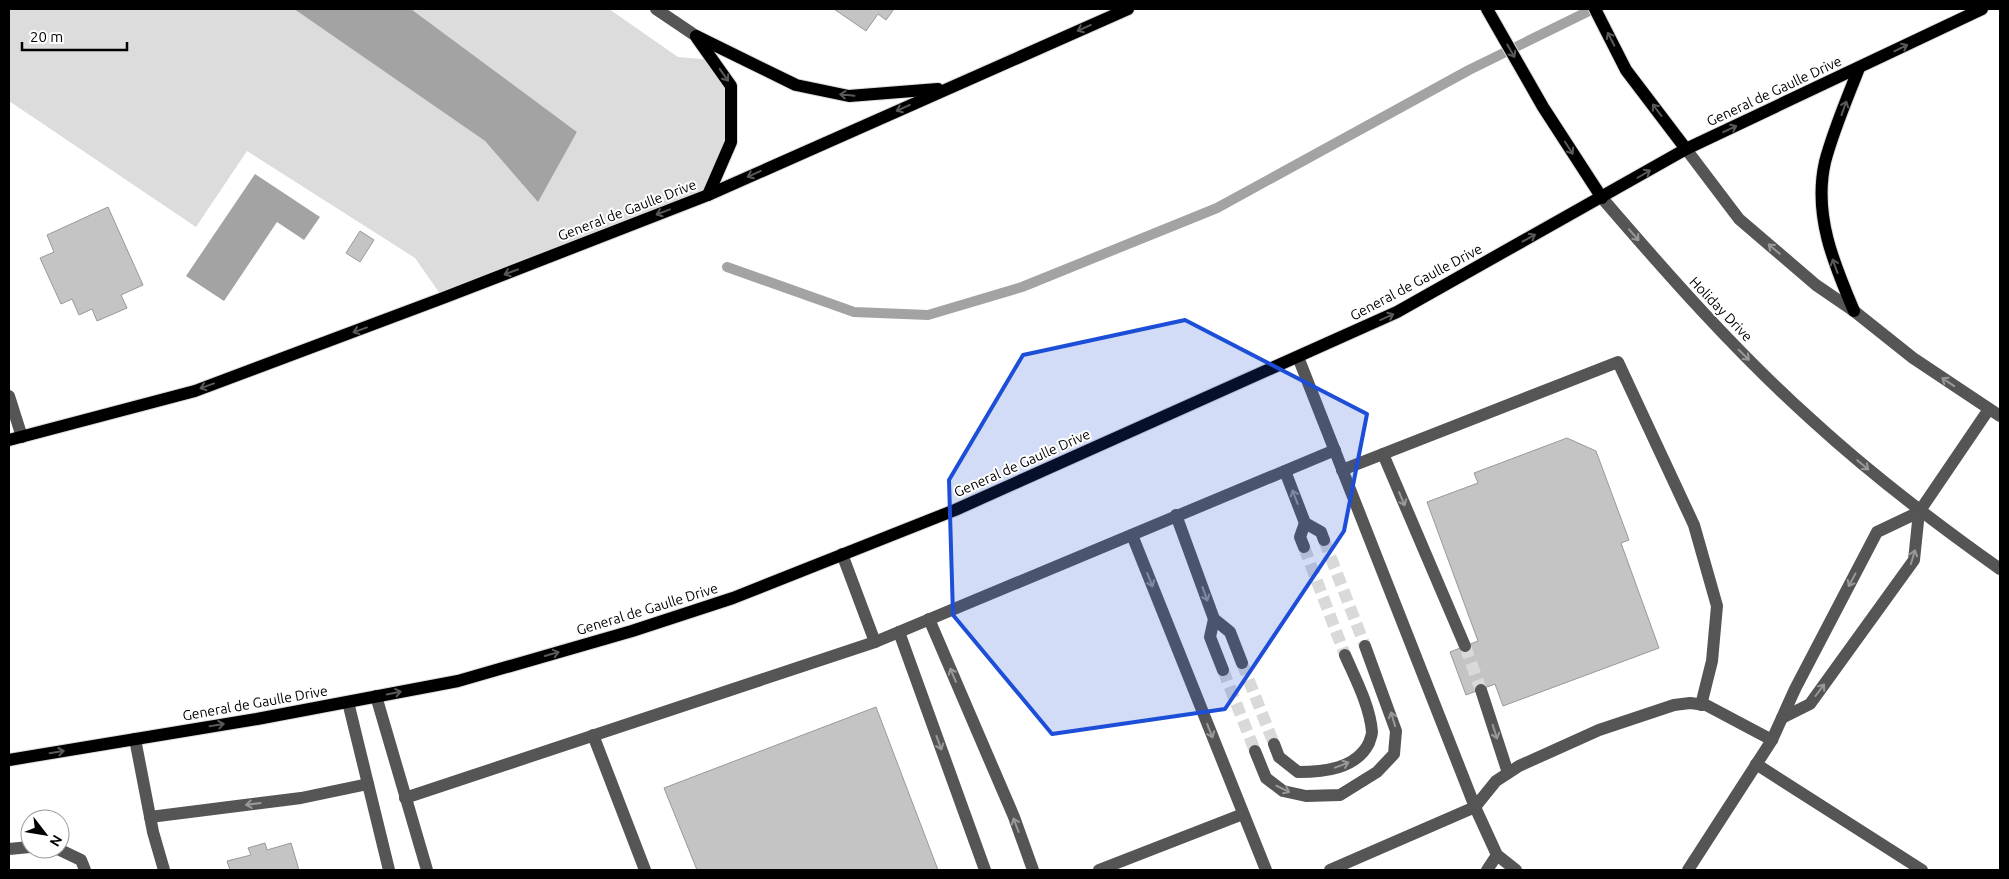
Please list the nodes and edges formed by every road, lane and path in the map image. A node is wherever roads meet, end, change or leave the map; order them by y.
1 (656, 9) edge
2 (1128, 9) edge
3 (1487, 9) edge
4 (1595, 9) edge
5 (1982, 9) edge
6 (696, 36) junction
7 (1859, 68) junction
8 (948, 89) junction
9 (1686, 150) junction
10 (708, 194) junction
11 (1602, 198) junction
12 (1854, 311) junction
13 (1298, 357) junction
14 (9, 396) edge
15 (1989, 408) junction
16 (2000, 416) edge
17 (22, 437) junction
18 (9, 440) edge
19 (1335, 450) junction
20 (1383, 454) junction
21 (1342, 470) junction
22 (1285, 471) junction
23 (1919, 512) junction
24 (1176, 515) junction
25 (1305, 522) junction
26 (1132, 535) junction
27 (1324, 540) tunnel mouth
28 (1304, 547) tunnel mouth
29 (842, 554) junction
30 (2000, 569) edge
31 (929, 619) junction
32 (1214, 619) junction
33 (899, 632) junction
34 (875, 642) junction
35 (1365, 646) tunnel mouth
36 (1465, 646) tunnel mouth
37 (1345, 654) tunnel mouth
38 (1242, 663) tunnel mouth
39 (1223, 670) tunnel mouth
40 (1481, 690) tunnel mouth
41 (376, 696) junction
42 (348, 702) junction
43 (1701, 705) junction
44 (1782, 718) junction
45 (593, 736) junction
46 (135, 739) junction
47 (1772, 740) junction
48 (1274, 744) tunnel mouth
49 (1255, 751) tunnel mouth
50 (9, 760) edge
51 (1756, 764) junction
52 (1508, 773) junction
53 (368, 784) junction
54 (405, 798) junction
55 (1475, 807) junction
56 (1243, 814) junction
57 (150, 817) junction
58 (70, 855) edge
59 (1498, 855) junction
60 (1350, 866) edge
61 (85, 870) edge
62 (164, 870) edge
63 (389, 870) edge
64 (427, 870) edge
65 (645, 870) edge
66 (985, 870) edge
67 (1033, 870) edge
68 (1099, 870) edge
69 (1266, 870) edge
70 (1330, 870) edge
71 (1487, 870) edge
72 (1516, 870) edge
73 (1688, 870) edge
74 (1922, 870) edge

1 - 6 street
2 -> 8 main road, General de Gaulle Drive
3 -> 11 main road, Holiday Drive
9 -> 4 main road
7 -> 5 main road, General de Gaulle Drive
8 -> 6 main road
6 -> 10 main road
9 -> 7 main road, General de Gaulle Drive
12 -> 7 main road
8 -> 10 main road, General de Gaulle Drive
11 -> 9 main road, General de Gaulle Drive
12 -> 9 street
10 -> 17 main road, General de Gaulle Drive
13 -> 11 main road, General de Gaulle Drive
11 -> 23 street, Holiday Drive
15 -> 12 street
13 - 19 street
13 - 29 main road, General de Gaulle Drive
14 - 17 street
15 - 16 street
15 - 23 street
17 - 18 main road, General de Gaulle Drive
19 - 21 street
19 - 22 street
20 - 21 street
20 -> 36 street
20 - 43 street
21 - 55 street
22 - 24 street
25 -> 22 street
23 - 30 street, Holiday Drive
23 -> 44 street
44 -> 23 street
24 - 26 street
24 -> 32 street
25 - 27 street
25 - 28 street
26 - 31 street
26 -> 56 street
29 - 34 street
41 -> 29 main road, General de Gaulle Drive
31 - 33 street
67 -> 31 street
32 - 38 street
32 - 39 street
33 - 34 street
33 -> 66 street
34 - 45 street
49 -> 35 street
48 -> 37 street
40 -> 52 street
41 - 42 main road, General de Gaulle Drive
41 - 54 street
46 -> 42 main road, General de Gaulle Drive
42 - 53 street
43 - 47 street
43 - 52 street
44 - 47 street
45 - 54 street
45 - 65 street
50 -> 46 main road, General de Gaulle Drive
46 - 57 street
47 - 51 street
51 - 73 street
51 - 74 street
52 - 55 street
53 -> 57 street
53 - 63 street
54 - 64 street
55 - 59 street
55 - 60 street
56 - 68 street
56 - 69 street
57 - 62 street
58 - 61 street
59 - 71 street
59 - 72 street
60 - 70 street

